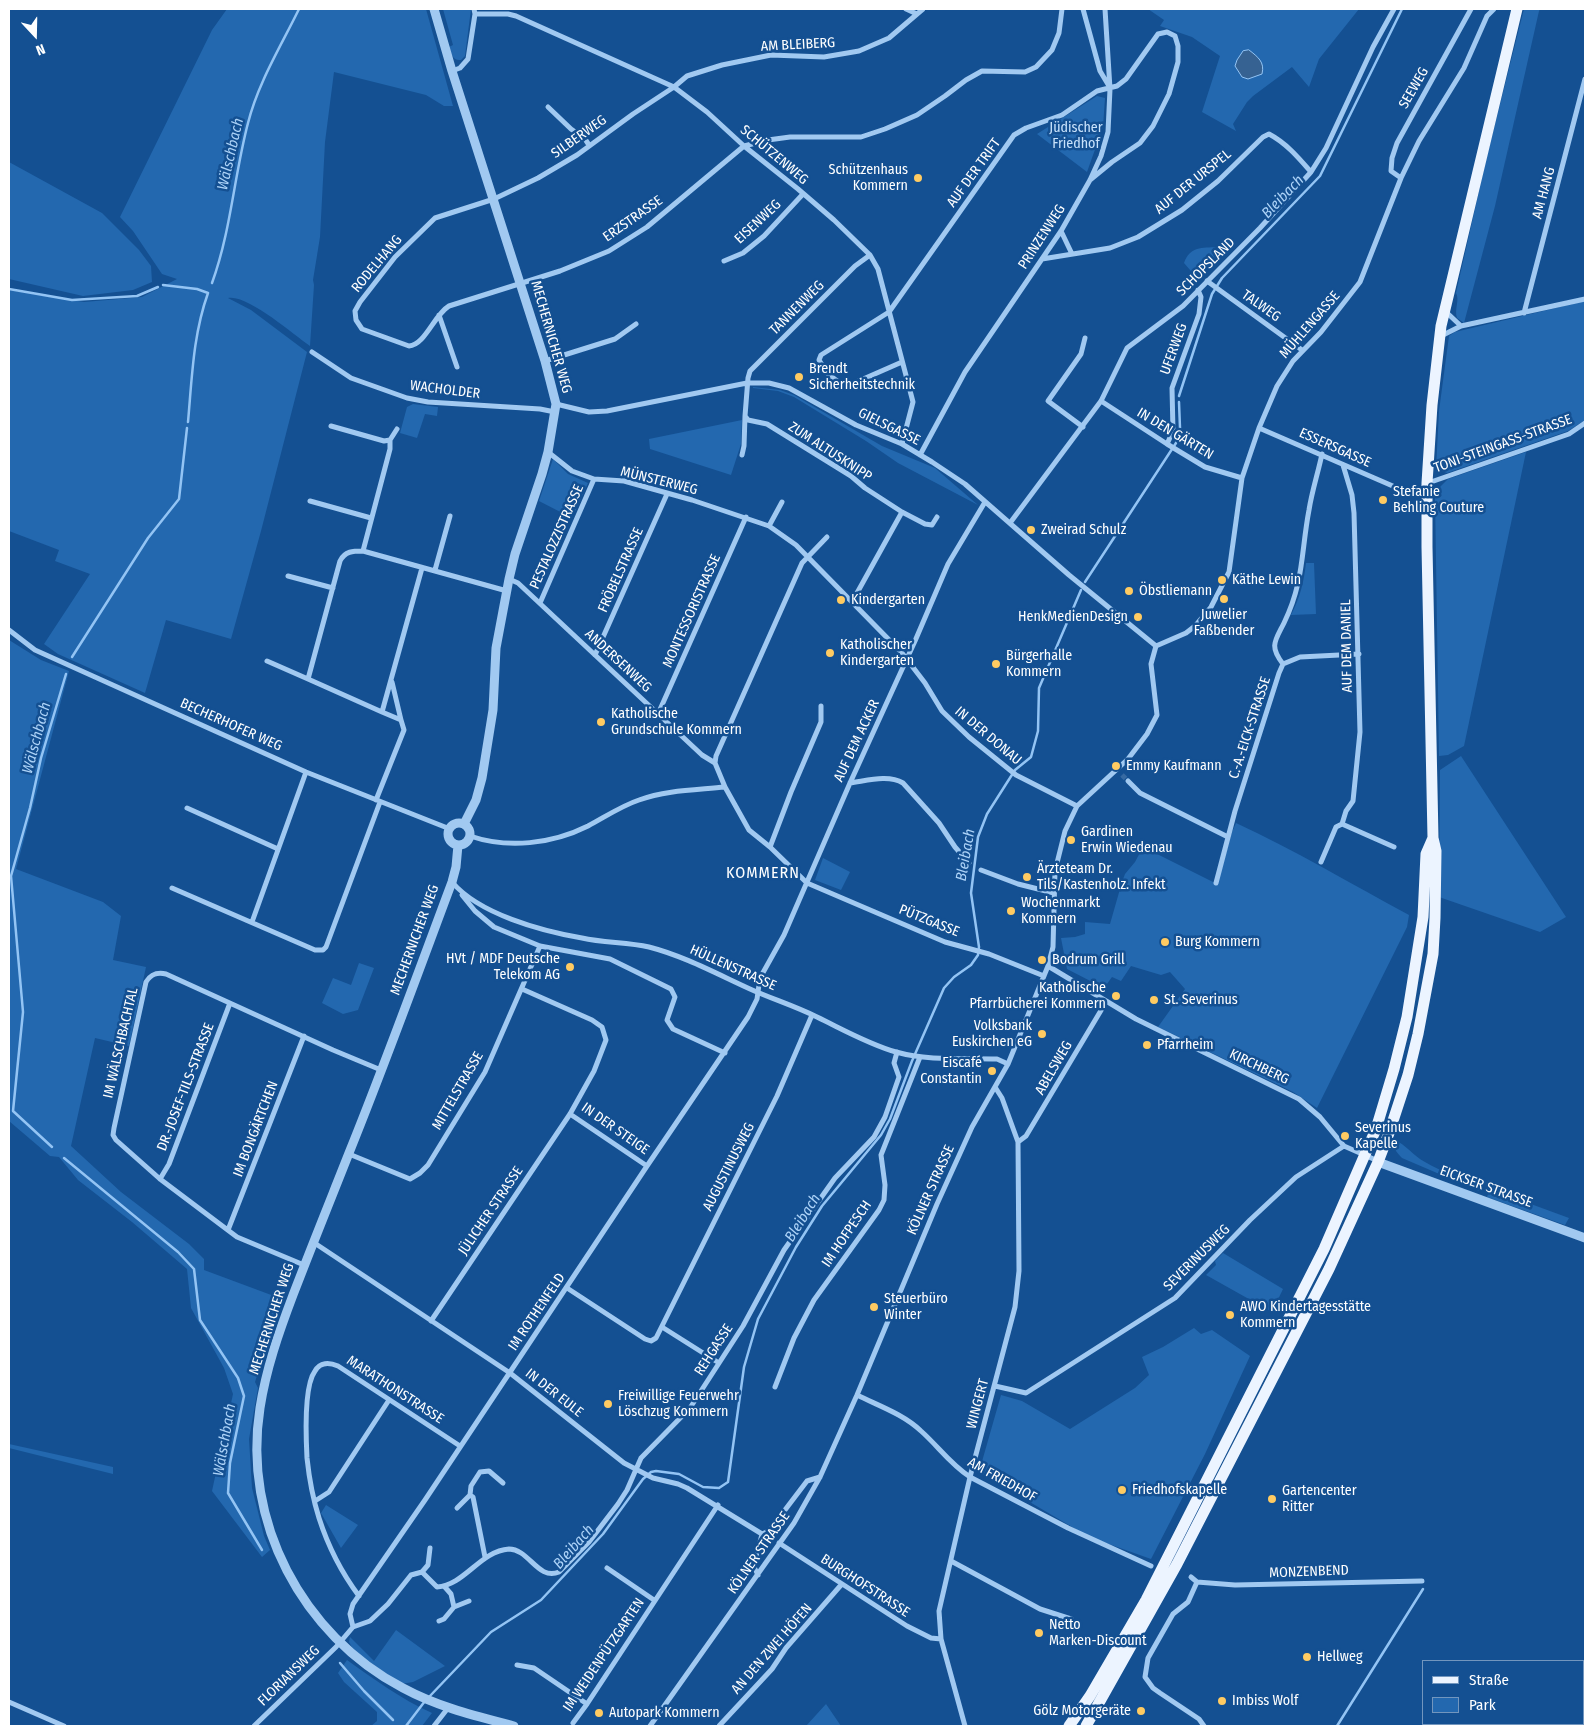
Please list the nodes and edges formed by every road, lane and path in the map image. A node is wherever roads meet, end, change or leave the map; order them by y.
1 (434, 9) edge
2 (906, 9) edge
3 (923, 9) edge
4 (1062, 9) edge
5 (1083, 9) edge
6 (1105, 9) edge
7 (1394, 9) edge
8 (1471, 9) edge
9 (1494, 9) edge
10 (1515, 9) edge
11 (475, 11) edge
12 (917, 14) junction
13 (452, 71) junction
14 (1585, 80) edge
15 (674, 87) junction
16 (1110, 89) junction
17 (548, 107) dead end
18 (589, 145) junction
19 (744, 146) junction
20 (1311, 172) junction
21 (1401, 178) junction
22 (1090, 180) junction
23 (803, 194) junction
24 (494, 199) junction
25 (1061, 231) junction
26 (1072, 254) junction
27 (870, 255) junction
28 (1042, 260) junction
29 (724, 262) dead end
30 (1207, 281) junction
31 (520, 283) junction
32 (1198, 290) junction
33 (1585, 299) edge
34 (1444, 310) junction
35 (889, 312) junction
36 (1524, 313) junction
37 (439, 315) junction
38 (636, 324) dead end
39 (1461, 326) junction
40 (1440, 336) junction
41 (1085, 338) dead end
42 (1302, 350) junction
43 (312, 352) dead end
44 (545, 362) junction
45 (902, 362) junction
46 (457, 367) dead end
47 (747, 383) junction
48 (1101, 401) junction
49 (556, 408) junction
50 (745, 416) junction
51 (1585, 423) edge
52 (331, 426) dead end
53 (1083, 427) junction
54 (1259, 428) junction
55 (397, 430) dead end
56 (390, 440) junction
57 (902, 444) junction
58 (1169, 445) junction
59 (548, 452) junction
60 (1322, 454) junction
61 (742, 455) dead end
62 (920, 455) junction
63 (1343, 465) junction
64 (1242, 478) junction
65 (594, 479) junction
66 (1427, 483) junction
67 (1402, 490) dead end
68 (667, 494) junction
69 (310, 501) dead end
70 (782, 502) dead end
71 (985, 502) junction
72 (902, 512) junction
73 (450, 516) dead end
74 (746, 517) junction
75 (937, 517) dead end
76 (371, 518) junction
77 (1010, 523) junction
78 (769, 526) junction
79 (827, 537) dead end
80 (363, 551) junction
81 (808, 557) junction
82 (422, 568) junction
83 (435, 570) junction
84 (288, 576) dead end
85 (509, 579) junction
86 (333, 588) junction
87 (507, 592) junction
88 (852, 602) junction
89 (540, 603) junction
90 (9, 630) edge
91 (1156, 646) junction
92 (1359, 654) junction
93 (595, 655) junction
94 (907, 658) junction
95 (267, 661) dead end
96 (1284, 664) junction
97 (308, 679) junction
98 (391, 679) junction
99 (821, 706) dead end
100 (382, 712) junction
101 (658, 714) junction
102 (401, 720) junction
103 (715, 763) junction
104 (306, 772) junction
105 (1128, 781) tunnel mouth
106 (850, 783) junction
107 (725, 787) junction
108 (378, 801) junction
109 (1077, 806) junction
110 (187, 808) dead end
111 (464, 824) junction
112 (1342, 824) junction
113 (450, 828) junction
114 (470, 836) junction
115 (1228, 838) junction
116 (1433, 838) junction
117 (458, 844) junction
118 (1394, 847) dead end
119 (770, 848) junction
120 (278, 849) junction
121 (969, 862) dead end
122 (1321, 862) dead end
123 (981, 870) dead end
124 (452, 882) junction
125 (807, 883) junction
126 (1216, 883) dead end
127 (172, 888) dead end
128 (460, 892) junction
129 (1054, 894) junction
130 (252, 922) junction
131 (540, 946) junction
132 (1048, 966) junction
133 (1044, 976) junction
134 (522, 989) junction
135 (758, 993) junction
136 (1106, 1002) junction
137 (230, 1003) junction
138 (812, 1015) junction
139 (304, 1036) junction
140 (896, 1052) junction
141 (725, 1053) junction
142 (919, 1057) junction
143 (1008, 1064) junction
144 (381, 1070) junction
145 (995, 1087) junction
146 (570, 1114) junction
147 (1018, 1142) junction
148 (1344, 1146) junction
149 (349, 1154) junction
150 (1365, 1157) junction
151 (1378, 1162) junction
152 (647, 1166) junction
153 (160, 1179) junction
154 (228, 1230) junction
155 (1585, 1238) edge
156 (312, 1241) junction
157 (304, 1265) junction
158 (567, 1288) junction
159 (430, 1321) junction
160 (662, 1328) junction
161 (719, 1363) junction
162 (510, 1373) junction
163 (995, 1386) junction
164 (775, 1387) dead end
165 (857, 1395) junction
166 (389, 1400) junction
167 (460, 1446) junction
168 (636, 1469) junction
169 (820, 1477) junction
170 (970, 1477) junction
171 (503, 1483) dead end
172 (470, 1495) junction
173 (315, 1501) junction
174 (718, 1505) junction
175 (456, 1508) dead end
176 (762, 1534) junction
177 (779, 1543) junction
178 (430, 1548) dead end
179 (485, 1557) junction
180 (951, 1562) junction
181 (1151, 1566) dead end
182 (608, 1568) dead end
183 (422, 1572) junction
184 (758, 1575) junction
185 (1191, 1577) dead end
186 (1422, 1581) dead end
187 (1197, 1582) junction
188 (841, 1585) junction
189 (444, 1586) junction
190 (359, 1596) junction
191 (654, 1600) junction
192 (468, 1601) dead end
193 (454, 1607) junction
194 (1071, 1619) dead end
195 (440, 1621) dead end
196 (353, 1627) junction
197 (941, 1639) junction
198 (340, 1642) junction
199 (517, 1666) dead end
200 (9, 1702) edge
201 (587, 1704) junction
202 (448, 1708) junction
203 (573, 1723) dead end
204 (64, 1726) edge
205 (254, 1726) edge
206 (434, 1726) edge
207 (514, 1726) edge
208 (650, 1726) edge
209 (719, 1726) edge
210 (964, 1726) edge
211 (1069, 1726) edge
212 (1086, 1726) edge
213 (1204, 1726) edge

1 - 13 street, MECHERNICHER WEG
2 - 12 street
3 - 12 street, AM BLEIBERG
4 - 19 street
5 - 16 street
6 - 16 street, PRINZENWEG
7 - 20 street, SCHOPSLAND
8 - 21 street, SEEWEG
9 - 21 street, MÜHLENGASSE
10 - 34 main road
11 - 13 street
11 - 15 street, SCHÜTZENWEG
12 - 15 street, AM BLEIBERG
13 - 24 street, MECHERNICHER WEG
14 - 36 street, AM HANG
15 - 18 street, SILBERWEG
15 - 19 street, SCHÜTZENWEG
16 - 22 street, PRINZENWEG
16 - 22 street, AUF DER TRIFT
16 - 35 street, AUF DER TRIFT
17 - 18 street
18 - 24 street, SILBERWEG
19 - 23 street, SCHÜTZENWEG
19 - 31 street, ERZSTRASSE
20 - 26 street, AUF DER URSPEL
20 - 30 street, SCHOPSLAND
21 - 42 street, MÜHLENGASSE
22 - 25 street, PRINZENWEG
23 - 27 street, SCHÜTZENWEG
23 - 29 street, EISENWEG
24 - 31 street, MECHERNICHER WEG
24 - 37 street, RODELHANG
25 - 26 street
25 - 28 street, PRINZENWEG
26 - 28 street, AUF DER URSPEL
27 - 35 street, SCHÜTZENWEG
27 - 47 street, TANNENWEG
28 - 62 street, PRINZENWEG
30 - 32 street, SCHOPSLAND
30 - 42 street, TALWEG
31 - 37 street, RODELHANG
31 - 44 street, MECHERNICHER WEG
32 - 48 street, SCHOPSLAND
32 - 58 street, UFERWEG
33 - 36 street
34 - 39 street
34 - 40 main road
35 - 45 street, SCHÜTZENWEG
35 - 45 street
36 - 39 street
37 - 46 street
38 - 44 street
39 - 40 street
40 - 66 main road
41 - 53 street
42 - 54 street, MÜHLENGASSE
43 - 49 street, WACHOLDER
44 - 49 street, MECHERNICHER WEG
45 - 57 street, SCHÜTZENWEG
47 - 49 street, GIELSGASSE
47 - 50 street
47 - 57 street, GIELSGASSE
48 - 53 street, SCHOPSLAND
48 - 58 street, IN DEN GÄRTEN
49 - 59 street, MECHERNICHER WEG
50 - 61 street
50 - 72 street, ZUM ALTUSKNIPP
51 - 66 street, TONI-STEINGASS-STRASSE
52 - 56 street
53 - 77 street, SCHOPSLAND
54 - 60 street, ESSERSGASSE
54 - 64 street, MÜHLENGASSE
55 - 56 street
56 - 76 street
57 - 62 street, GIELSGASSE
58 - 64 street, IN DEN GÄRTEN
59 - 65 street, MÜNSTERWEG
59 - 85 street, MECHERNICHER WEG
60 - 63 street, ESSERSGASSE
60 - 96 street, C.-A.-EICK-STRASSE
62 - 71 street, GIELSGASSE
63 - 67 street, ESSERSGASSE
63 - 92 street, AUF DEM DANIEL
64 - 91 street, MÜHLENGASSE
65 - 68 street, MÜNSTERWEG
65 - 89 street, PESTALOZZISTRASSE
66 - 116 main road
68 - 74 street, MÜNSTERWEG
68 - 93 street, FRÖBELSTRASSE
69 - 76 street
70 - 78 street
71 - 77 street, GIELSGASSE
71 - 94 street, AUF DEM ACKER
72 - 75 street, ZUM ALTUSKNIPP
72 - 88 street
73 - 83 street
74 - 78 street, MÜNSTERWEG
74 - 101 street, MONTESSORISTRASSE
76 - 80 street
77 - 91 street, GIELSGASSE
78 - 81 street, MÜNSTERWEG
79 - 81 street
80 - 82 street
80 - 86 street
81 - 88 street, MÜNSTERWEG
81 - 103 street
82 - 83 street
82 - 98 street
83 - 87 street
84 - 86 street
85 - 87 street, MECHERNICHER WEG
85 - 89 street, ANDERSENWEG
86 - 97 street
87 - 111 street, MECHERNICHER WEG
88 - 94 street, MÜNSTERWEG
89 - 93 street, ANDERSENWEG
90 - 104 street, BECHERHOFER WEG
91 - 109 street, KÖLNER STRASSE
92 - 96 street
92 - 112 street, AUF DEM DANIEL
93 - 101 street, ANDERSENWEG
94 - 106 street, AUF DEM ACKER
94 - 109 street, IN DER DONAU
95 - 97 street
96 - 115 street, C.-A.-EICK-STRASSE
97 - 100 street
98 - 100 street
98 - 102 street
99 - 119 street
100 - 102 street
101 - 103 street, ANDERSENWEG
102 - 108 street
103 - 107 street
104 - 108 street, BECHERHOFER WEG
104 - 120 street
105 - 115 street
106 - 121 street
106 - 125 street, AUF DEM ACKER
107 - 114 street
107 - 119 street
108 - 113 street, BECHERHOFER WEG
108 - 130 street
109 - 129 street, KÖLNER STRASSE
110 - 120 street
111 - 113 street
111 - 114 street
112 - 118 street
112 - 122 street, AUF DEM DANIEL
113 - 117 street
114 - 117 street
115 - 126 street, C.-A.-EICK-STRASSE
116 - 150 main road
116 - 151 main road
117 - 124 street, MECHERNICHER WEG
119 - 125 street
120 - 130 street
123 - 129 street
124 - 128 street, HÜLLENSTRASSE
124 - 144 street, MECHERNICHER WEG
125 - 133 street, PÜTZGASSE
125 - 135 street, AUF DEM ACKER
127 - 130 street
128 - 131 street
128 - 135 street, HÜLLENSTRASSE
129 - 132 street, KÖLNER STRASSE
131 - 134 street, MITTELSTRASSE
131 - 141 street
132 - 133 street, KÖLNER STRASSE
132 - 136 street, KIRCHBERG
133 - 143 street, KÖLNER STRASSE
134 - 146 street, IN DER STEIGE
134 - 149 street, MITTELSTRASSE
135 - 138 street, HÜLLENSTRASSE
135 - 141 street, IM ROTHENFELD
136 - 147 street, ABELSWEG
136 - 148 street, KIRCHBERG
137 - 139 street, IM WÄLSCHBACHTAL
137 - 153 street, DR.-JOSEF-TILS-STRASSE
137 - 153 street, IM WÄLSCHBACHTAL
138 - 140 street, HÜLLENSTRASSE
138 - 160 street, AUGUSTINUSWEG
139 - 144 street, IM WÄLSCHBACHTAL
139 - 154 street, IM BONGÄRTCHEN
140 - 142 street, HÜLLENSTRASSE
140 - 161 street, REHGASSE
141 - 152 street, IM ROTHENFELD
142 - 143 street, HÜLLENSTRASSE
142 - 164 street, IM HOFPESCH
143 - 145 street, KÖLNER STRASSE
144 - 149 street, MECHERNICHER WEG
145 - 147 street, WINGERT
145 - 165 street, KÖLNER STRASSE
146 - 152 street, IN DER STEIGE
146 - 159 street, JÜLICHER STRASSE
147 - 163 street, WINGERT
148 - 150 street
148 - 163 street, SEVERINUSWEG
149 - 156 street, MECHERNICHER WEG
150 - 151 street
150 - 211 main road
151 - 155 street, EICKSER STRASSE
151 - 212 main road
152 - 158 street, IM ROTHENFELD
153 - 154 street, IM WÄLSCHBACHTAL
154 - 157 street, IM WÄLSCHBACHTAL
156 - 157 street, MECHERNICHER WEG
156 - 159 street, IN DER EULE
157 - 198 street, MECHERNICHER WEG
158 - 160 street
158 - 162 street, IM ROTHENFELD
159 - 162 street, IN DER EULE
160 - 161 street
161 - 168 street, REHGASSE
162 - 167 street, IM ROTHENFELD
162 - 168 street, IN DER EULE
163 - 170 street, WINGERT
165 - 169 street, KÖLNER STRASSE
165 - 170 street, AM FRIEDHOF
166 - 167 street, MARATHONSTRASSE
166 - 173 street
166 - 173 street, MARATHONSTRASSE
167 - 190 street, IM ROTHENFELD
168 - 174 street, IN DER EULE
168 - 179 street, REHGASSE
169 - 176 street
169 - 177 street, KÖLNER STRASSE
170 - 180 street, WINGERT
170 - 181 street, AM FRIEDHOF
171 - 172 street
172 - 175 street
172 - 179 street
173 - 190 street, MARATHONSTRASSE
174 - 176 street, IN DER EULE
174 - 191 street, IM WEIDENPÜTZGARTEN
176 - 184 street
177 - 184 street, KÖLNER STRASSE
177 - 188 street, BURGHOFSTRASSE
178 - 183 street
179 - 189 street, REHGASSE
180 - 194 street
180 - 197 street, WINGERT
182 - 191 street, IM WEIDENPÜTZGARTEN
183 - 189 street
183 - 196 street
184 - 208 street, KÖLNER STRASSE
185 - 187 street
186 - 187 street, MONZENBEND
187 - 213 street
188 - 197 street, BURGHOFSTRASSE
188 - 209 street, AN DEN ZWEI HÖFEN
189 - 193 street
190 - 196 street, IM ROTHENFELD
191 - 201 street, IM WEIDENPÜTZGARTEN
192 - 193 street
193 - 195 street
196 - 198 street
197 - 210 street, WINGERT
198 - 202 street, MECHERNICHER WEG
198 - 205 street, FLORIANSWEG
199 - 201 street
200 - 204 street
201 - 203 street, IM WEIDENPÜTZGARTEN
202 - 206 street
202 - 207 street, MECHERNICHER WEG

